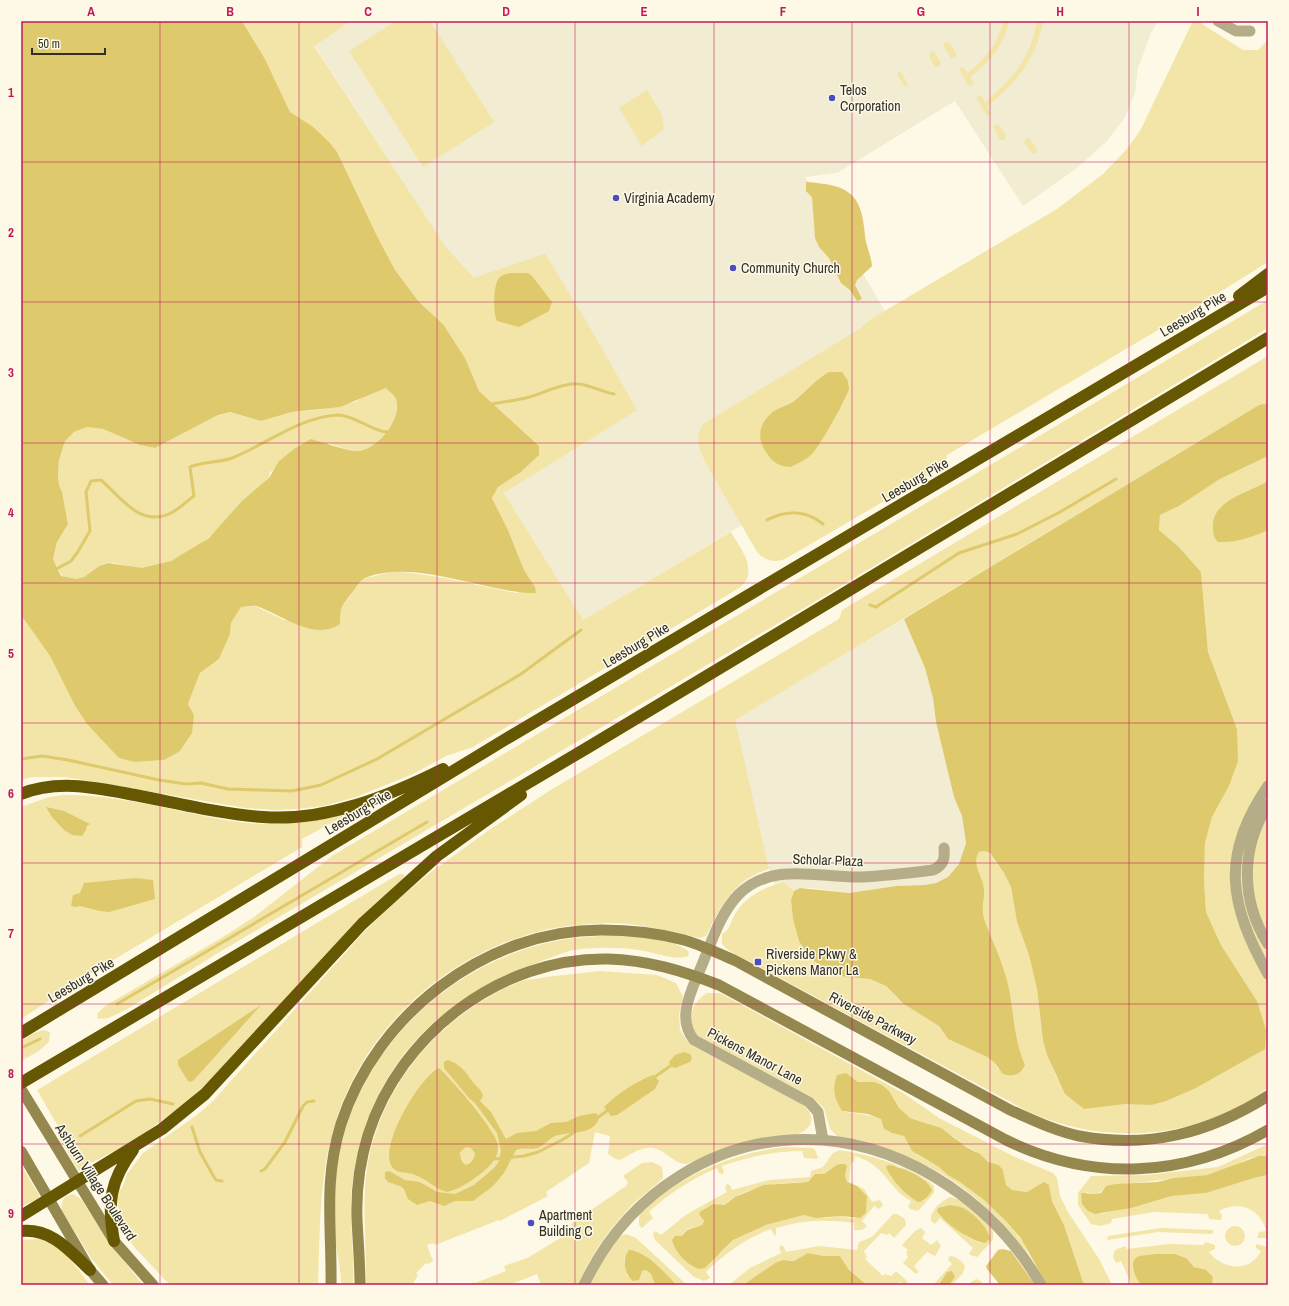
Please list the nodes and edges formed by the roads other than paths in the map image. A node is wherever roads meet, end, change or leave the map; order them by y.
1 (1218, 21) edge
2 (1250, 31) dead end
3 (1268, 274) edge
4 (1268, 287) edge
5 (1200, 327) junction
6 (1268, 338) edge
7 (1268, 343) edge
8 (1244, 352) junction
9 (511, 736) junction
10 (587, 748) junction
11 (1268, 786) edge
12 (21, 794) edge
13 (1268, 806) edge
14 (944, 848) dead end
15 (1268, 944) edge
16 (709, 949) junction
17 (1268, 974) edge
18 (697, 976) junction
19 (21, 1033) edge
20 (21, 1083) edge
21 (21, 1089) edge
22 (1268, 1096) edge
23 (1268, 1130) edge
24 (823, 1140) junction
25 (136, 1146) junction
26 (22, 1154) edge
27 (77, 1182) junction
28 (48, 1199) junction
29 (21, 1216) edge
30 (21, 1231) edge
31 (114, 1241) junction
32 (90, 1270) junction
33 (103, 1285) edge
34 (153, 1285) edge
35 (331, 1285) edge
36 (360, 1285) edge
37 (584, 1285) edge
38 (1041, 1285) edge

1 - 2 street
3 - 5 highway
4 - 5 highway, Leesburg Pike
5 - 9 highway, Leesburg Pike
6 - 8 highway
7 - 8 highway
8 - 10 highway
9 - 12 highway
9 - 19 highway, Leesburg Pike
10 - 20 highway
10 - 25 highway
11 - 17 street
13 - 15 street
14 - 16 street, Scholar Plaza
16 - 18 street, Pickens Manor Lane
16 - 22 main road, Riverside Parkway
16 - 35 main road, Riverside Parkway
18 - 23 main road
18 - 24 street, Pickens Manor Lane
18 - 36 main road
21 - 27 main road, Ashburn Village Boulevard
24 - 37 street
24 - 38 street
25 - 27 highway
25 - 31 highway
26 - 28 main road
27 - 28 highway
27 - 31 main road, Ashburn Village Boulevard
28 - 29 highway
28 - 32 main road
30 - 32 highway
31 - 34 main road, Ashburn Village Boulevard
32 - 33 main road

